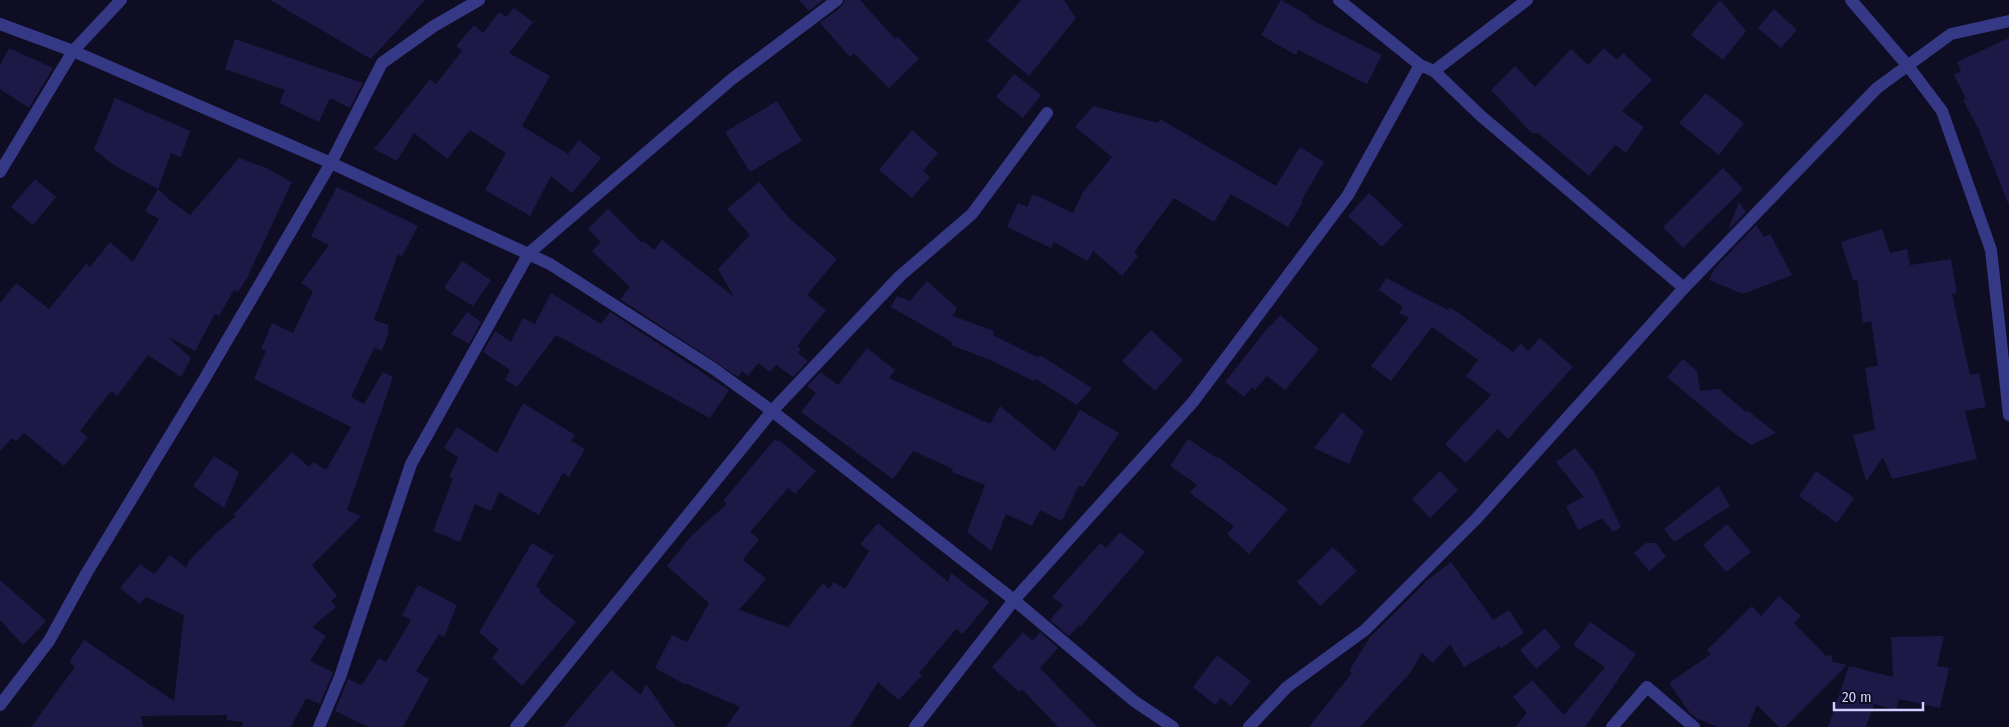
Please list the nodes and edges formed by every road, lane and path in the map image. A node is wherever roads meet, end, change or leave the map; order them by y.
1 (121, 0) edge
2 (479, 0) edge
3 (836, 0) edge
4 (1339, 0) edge
5 (1527, 0) edge
6 (1851, 0) edge
7 (2009, 21) edge
8 (0, 24) edge
9 (73, 51) junction
10 (1420, 65) junction
11 (1908, 66) junction
12 (1434, 71) junction
13 (1047, 113) dead end
14 (331, 163) junction
15 (0, 172) edge
16 (528, 253) junction
17 (1684, 288) junction
18 (772, 411) junction
19 (2009, 415) edge
20 (1014, 600) junction
21 (0, 705) edge
22 (319, 727) edge
23 (516, 727) edge
24 (915, 727) edge
25 (1173, 727) edge
26 (1249, 727) edge
27 (1612, 727) edge
28 (1694, 727) edge

1 - 9 street
2 - 14 street
3 - 16 street
4 - 10 street
5 - 12 street
6 - 11 street
7 - 11 street
8 - 9 street
9 - 14 street
9 - 15 street
10 - 12 street
10 - 20 street
11 - 17 street
11 - 19 street
12 - 17 street
13 - 18 street
14 - 16 street
14 - 21 street
16 - 18 street
16 - 22 street
17 - 26 street
18 - 20 street
18 - 23 street
20 - 24 street
20 - 25 street
27 - 28 street

